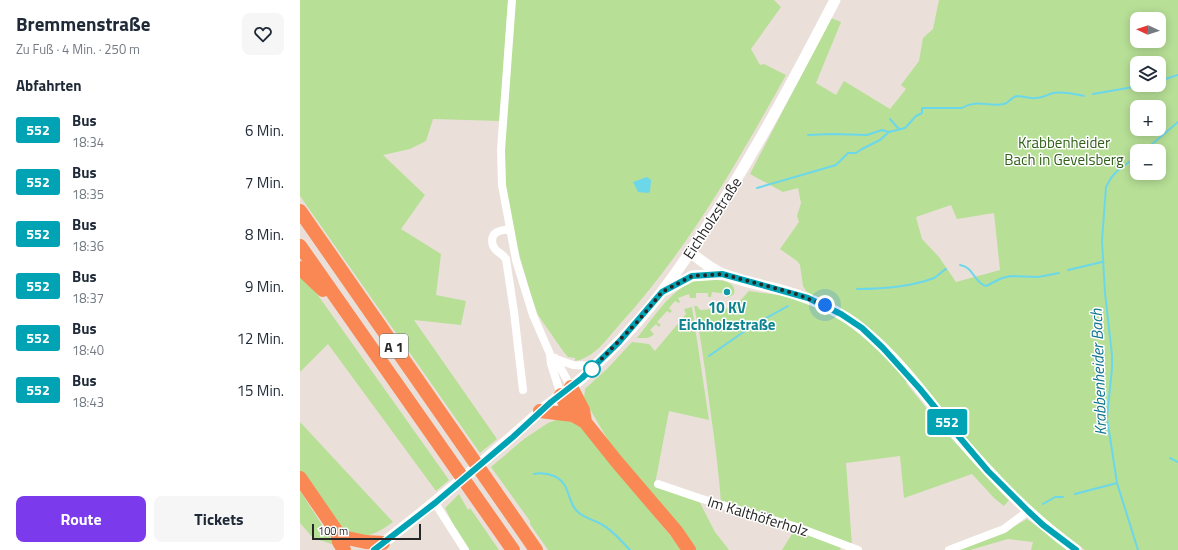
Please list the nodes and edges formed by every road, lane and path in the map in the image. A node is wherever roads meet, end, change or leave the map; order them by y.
1 (512, 0) edge
2 (835, 0) edge
3 (300, 211) edge
4 (510, 228) junction
5 (300, 246) edge
6 (690, 252) junction
7 (300, 268) edge
8 (722, 274) junction
9 (662, 292) junction
10 (345, 311) junction
11 (553, 357) junction
12 (595, 366) junction
13 (523, 390) dead end
14 (566, 391) junction
15 (540, 411) junction
16 (573, 415) junction
17 (586, 422) junction
18 (300, 478) edge
19 (658, 484) dead end
20 (435, 503) junction
21 (1028, 511) junction
22 (343, 540) edge
23 (378, 547) edge
24 (357, 550) edge
25 (465, 550) edge
26 (513, 550) edge
27 (536, 550) edge
28 (689, 550) edge
29 (858, 550) edge
30 (949, 550) edge
31 (1076, 550) edge

1 - 4 street
2 - 6 main road, Eichholzstraße
3 - 27 highway, A 1
4 - 11 street
4 - 13 street
5 - 10 highway, A 1
6 - 8 main road
6 - 9 main road, Eichholzstraße
7 - 10 highway
8 - 9 main road
8 - 21 main road
9 - 12 main road, Eichholzstraße
10 - 26 highway, A 1
11 - 12 street
11 - 14 street
11 - 14 street
12 - 14 main road, Eichholzstraße
14 - 15 main road, Eichholzstraße
14 - 16 highway
14 - 17 highway
15 - 16 highway
15 - 20 main road, Eichholzstraße
16 - 17 highway
17 - 28 highway
18 - 22 highway
19 - 29 street, Im Kalthöferholz
20 - 23 main road, Eichholzstraße
20 - 25 street
21 - 30 street
21 - 31 main road
22 - 23 highway
22 - 24 highway

